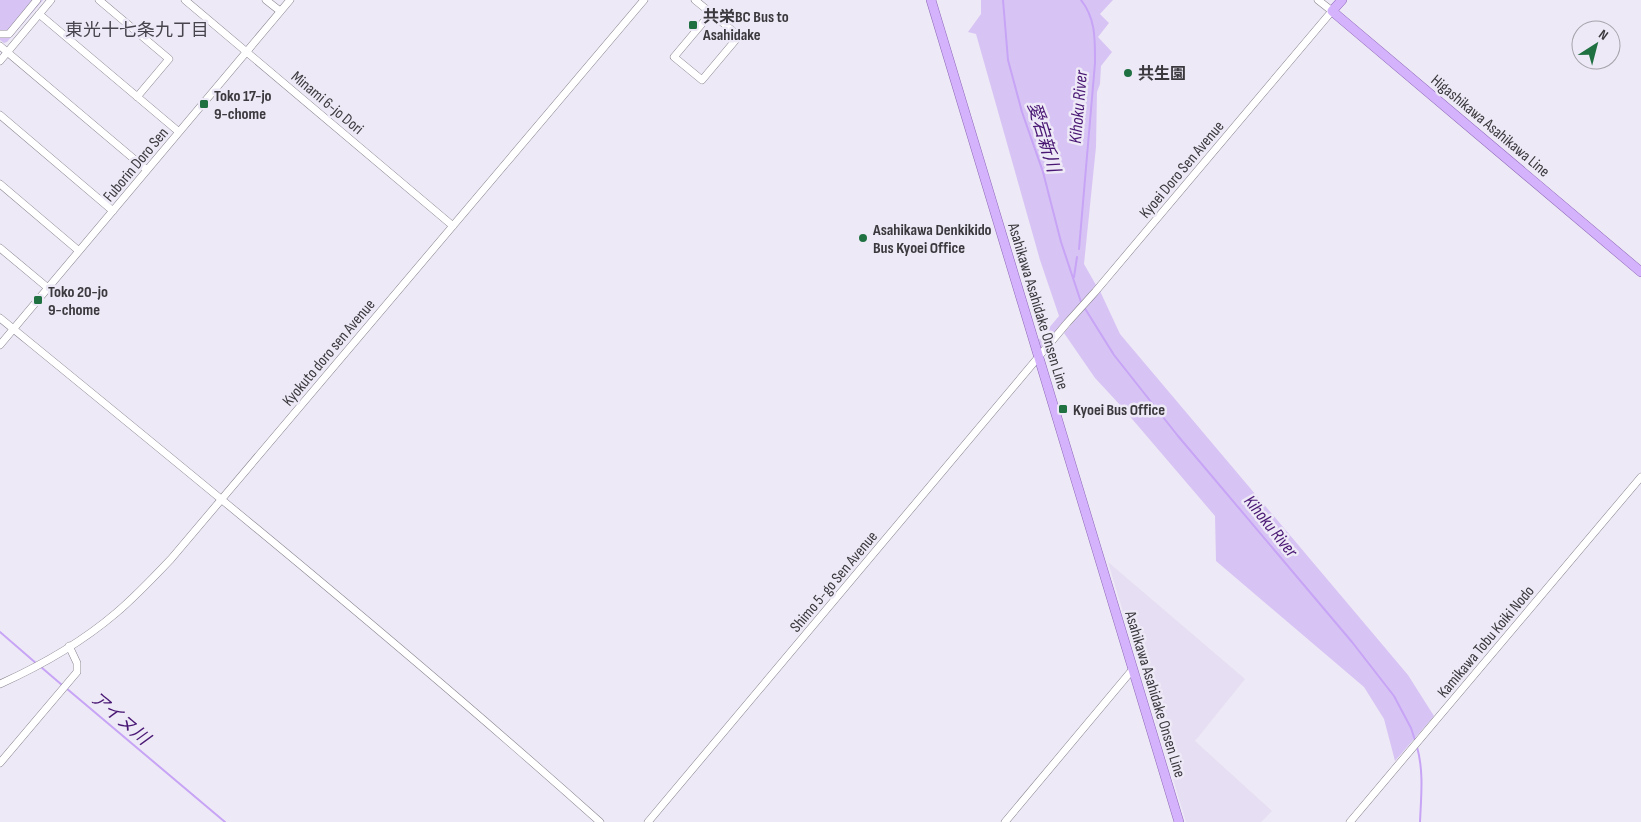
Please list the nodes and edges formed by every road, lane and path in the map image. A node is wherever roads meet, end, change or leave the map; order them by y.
1 (37, 0) edge
2 (51, 0) edge
3 (99, 0) edge
4 (185, 0) edge
5 (266, 0) edge
6 (290, 0) edge
7 (644, 0) edge
8 (695, 0) edge
9 (931, 0) edge
10 (1318, 0) edge
11 (1342, 0) edge
12 (1332, 11) junction
13 (280, 12) junction
14 (711, 13) junction
15 (39, 14) junction
16 (0, 34) edge
17 (0, 46) edge
18 (7, 52) junction
19 (247, 52) junction
20 (0, 61) edge
21 (137, 97) junction
22 (0, 114) edge
23 (179, 132) junction
24 (148, 170) junction
25 (0, 184) edge
26 (113, 211) junction
27 (453, 226) junction
28 (0, 248) edge
29 (79, 251) junction
30 (1641, 272) edge
31 (48, 288) junction
32 (0, 318) edge
33 (13, 329) junction
34 (0, 345) edge
35 (1039, 357) junction
36 (1641, 477) edge
37 (222, 500) junction
38 (69, 646) junction
39 (1133, 669) junction
40 (0, 684) edge
41 (0, 763) edge
42 (600, 822) edge
43 (648, 822) edge
44 (1005, 822) edge
45 (1179, 822) edge
46 (1350, 822) edge

1 - 16 street
2 - 15 street
3 - 21 street
4 - 19 street, Minami 6-jo Dori
5 - 13 street
6 - 13 street, Fuborin Doro Sen
7 - 27 street, Kyokuto doro sen Avenue
8 - 14 street
9 - 35 main road, Asahikawa Asahidake Onsen Line
10 - 12 street
11 - 12 main road
12 - 30 main road, Higashikawa Asahikawa Line
12 - 35 street, Kyoei Doro Sen Avenue
13 - 19 street, Fuborin Doro Sen
14 - 14 street
15 - 18 street
15 - 21 street
17 - 18 street
18 - 20 street
18 - 24 street
19 - 23 street, Fuborin Doro Sen
19 - 27 street, Minami 6-jo Dori
21 - 23 street
22 - 26 street
23 - 24 street, Fuborin Doro Sen
24 - 26 street, Fuborin Doro Sen
25 - 29 street
26 - 29 street, Fuborin Doro Sen
27 - 37 street, Kyokuto doro sen Avenue
28 - 31 street
29 - 31 street, Fuborin Doro Sen
31 - 33 street, Fuborin Doro Sen
32 - 33 street
33 - 34 street, Fuborin Doro Sen
33 - 37 street
35 - 39 main road, Asahikawa Asahidake Onsen Line
35 - 43 street, Shimo 5-go Sen Avenue
36 - 46 street, Kamikawa Tobu Koiki Nodo
37 - 38 street, Kyokuto doro sen Avenue
37 - 42 street
38 - 40 street, Kyokuto doro sen Avenue
38 - 41 street
39 - 44 street
39 - 45 main road, Asahikawa Asahidake Onsen Line

